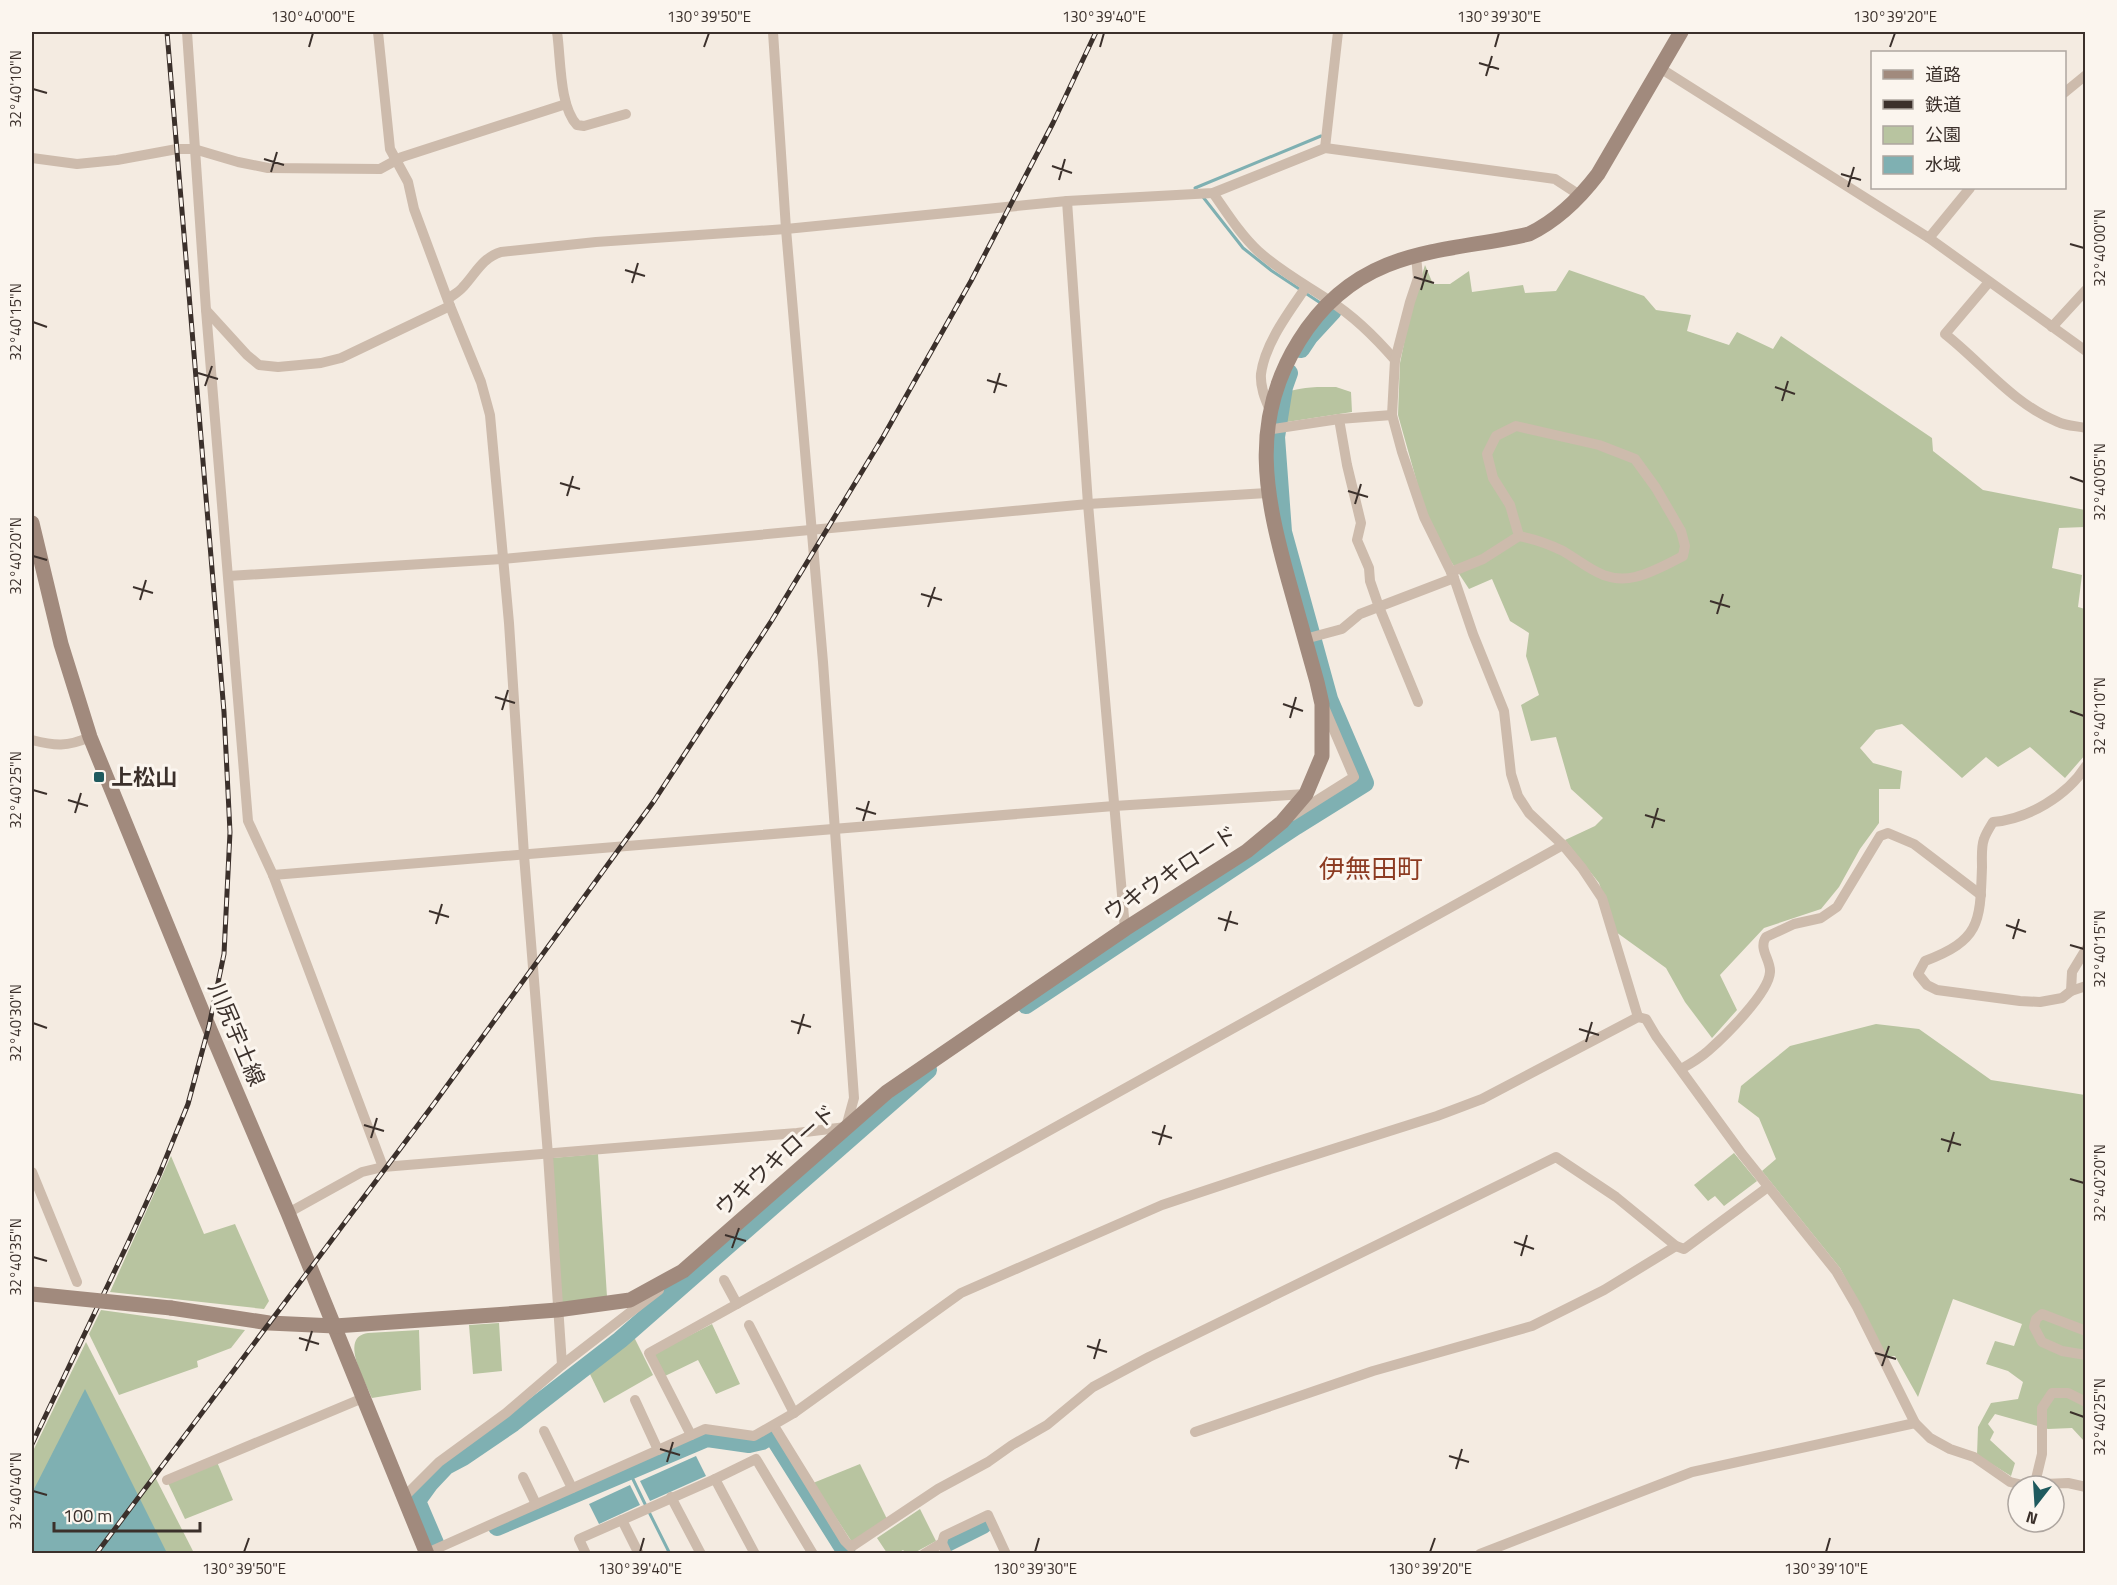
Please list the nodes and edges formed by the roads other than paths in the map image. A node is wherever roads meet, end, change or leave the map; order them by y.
1 (187, 32) edge
2 (378, 32) edge
3 (558, 32) edge
4 (773, 32) edge
5 (1338, 32) edge
6 (1681, 32) edge
7 (1660, 68) junction
8 (2085, 75) edge
9 (2066, 91) edge
10 (566, 104) junction
11 (627, 114) dead end
12 (1326, 148) junction
13 (194, 149) junction
14 (32, 158) edge
15 (397, 162) junction
16 (1969, 189) edge
17 (1213, 193) junction
18 (1581, 196) junction
19 (1067, 201) junction
20 (786, 229) junction
21 (1929, 238) junction
22 (1416, 255) junction
23 (1989, 282) junction
24 (1306, 287) junction
25 (2085, 290) edge
26 (1331, 301) junction
27 (449, 302) junction
28 (206, 310) junction
29 (2052, 327) junction
30 (2085, 351) edge
31 (1395, 360) junction
32 (1270, 410) junction
33 (1392, 415) junction
34 (1339, 418) junction
35 (2085, 428) edge
36 (1267, 430) junction
37 (1267, 493) junction
38 (1088, 504) junction
39 (32, 523) edge
40 (812, 528) junction
41 (1519, 536) junction
42 (502, 559) junction
43 (1452, 575) junction
44 (228, 576) junction
45 (1379, 607) junction
46 (1305, 639) junction
47 (1418, 702) dead end
48 (1322, 704) junction
49 (90, 738) junction
50 (32, 740) edge
51 (2085, 766) edge
52 (1306, 794) junction
53 (1114, 806) junction
54 (1282, 822) junction
55 (835, 830) junction
56 (1563, 845) junction
57 (524, 855) junction
58 (273, 875) junction
59 (1981, 895) junction
60 (1125, 929) junction
61 (2085, 949) edge
62 (2085, 986) edge
63 (2071, 992) junction
64 (1638, 1017) junction
65 (1681, 1069) junction
66 (846, 1127) junction
67 (548, 1155) junction
68 (383, 1167) junction
69 (32, 1172) edge
70 (1768, 1187) junction
71 (288, 1213) junction
72 (1676, 1246) junction
73 (683, 1271) junction
74 (724, 1280) dead end
75 (77, 1282) dead end
76 (32, 1294) edge
77 (737, 1304) junction
78 (557, 1310) junction
79 (749, 1325) dead end
80 (335, 1326) junction
81 (2085, 1331) edge
82 (2085, 1354) edge
83 (562, 1365) junction
84 (363, 1398) junction
85 (635, 1400) dead end
86 (2085, 1402) edge
87 (794, 1413) junction
88 (1915, 1423) junction
89 (774, 1426) junction
90 (544, 1431) dead end
91 (1196, 1432) dead end
92 (691, 1435) junction
93 (658, 1449) junction
94 (2037, 1474) edge
95 (523, 1477) dead end
96 (715, 1479) junction
97 (2006, 1479) edge
98 (167, 1480) dead end
99 (2066, 1483) edge
100 (2085, 1487) edge
101 (572, 1488) junction
102 (404, 1497) junction
103 (671, 1497) junction
104 (536, 1504) junction
105 (622, 1520) junction
106 (942, 1543) junction
107 (853, 1550) edge
108 (427, 1553) edge
109 (586, 1554) edge
110 (639, 1554) edge
111 (701, 1554) edge
112 (755, 1554) edge
113 (813, 1554) edge
114 (924, 1554) edge
115 (947, 1554) edge
116 (1006, 1554) edge
117 (1480, 1554) edge

1 - 13 street
2 - 15 street
3 - 10 street
4 - 20 street
5 - 12 street
6 - 7 street, ウキウキロード
7 - 18 street, ウキウキロード
7 - 21 street
8 - 9 street
10 - 11 street
10 - 15 street
12 - 17 street
12 - 18 street
13 - 14 street
13 - 15 street
13 - 28 street
15 - 27 street
16 - 21 street
17 - 19 street
17 - 24 street
18 - 22 street, ウキウキロード
19 - 20 street
19 - 38 street
20 - 27 street
20 - 40 street
21 - 23 street
22 - 26 street, ウキウキロード
22 - 31 street
23 - 29 street
23 - 35 street
24 - 26 street
24 - 32 street
25 - 29 street
26 - 31 street
26 - 32 street, ウキウキロード
27 - 28 street
27 - 42 street
28 - 44 street
29 - 30 street
31 - 33 street
32 - 36 street, ウキウキロード
33 - 34 street
33 - 43 street
34 - 36 street
34 - 45 street
36 - 37 street, ウキウキロード
37 - 38 street
37 - 46 street, ウキウキロード
38 - 40 street
38 - 53 street
39 - 49 street, 川尻宇土線
40 - 42 street
40 - 55 street
41 - 41 street
41 - 43 street
42 - 44 street
42 - 57 street
43 - 45 street
43 - 56 street
44 - 58 street
45 - 46 street
45 - 47 street
46 - 48 street, ウキウキロード
48 - 52 street, ウキウキロード
48 - 54 street
49 - 50 street
49 - 71 street, 川尻宇土線
51 - 59 street
52 - 53 street
52 - 54 street, ウキウキロード
53 - 55 street
53 - 60 street
54 - 60 street, ウキウキロード
55 - 57 street
55 - 66 street
56 - 64 street
56 - 77 street
57 - 58 street
57 - 67 street
58 - 68 street
59 - 63 street
59 - 65 street
60 - 66 street, ウキウキロード
61 - 63 street
62 - 63 street
64 - 65 street
64 - 87 street
65 - 70 street
66 - 67 street
66 - 73 street, ウキウキロード
67 - 68 street
67 - 78 street
68 - 71 street
69 - 75 street
70 - 72 street
70 - 88 street
71 - 80 street, 川尻宇土線
72 - 91 street
72 - 107 street
73 - 78 street, ウキウキロード
73 - 83 street
74 - 77 street
76 - 80 street, ウキウキロード, bridge
77 - 92 street
78 - 80 street, ウキウキロード
78 - 83 street
79 - 87 street
80 - 84 street, 川尻宇土線
81 - 82 street
83 - 102 street
84 - 98 street
84 - 102 street, 川尻宇土線
85 - 93 street
86 - 94 street
87 - 89 street
88 - 97 street
88 - 117 street
89 - 92 street
89 - 107 street
90 - 101 street
92 - 93 street
93 - 101 street
95 - 104 street
96 - 103 street
96 - 112 street
96 - 113 street
99 - 100 street
101 - 104 street
102 - 108 street, 川尻宇土線
103 - 105 street
103 - 111 street
104 - 108 street
105 - 109 street
105 - 110 street
106 - 114 street
106 - 115 street
106 - 116 street

